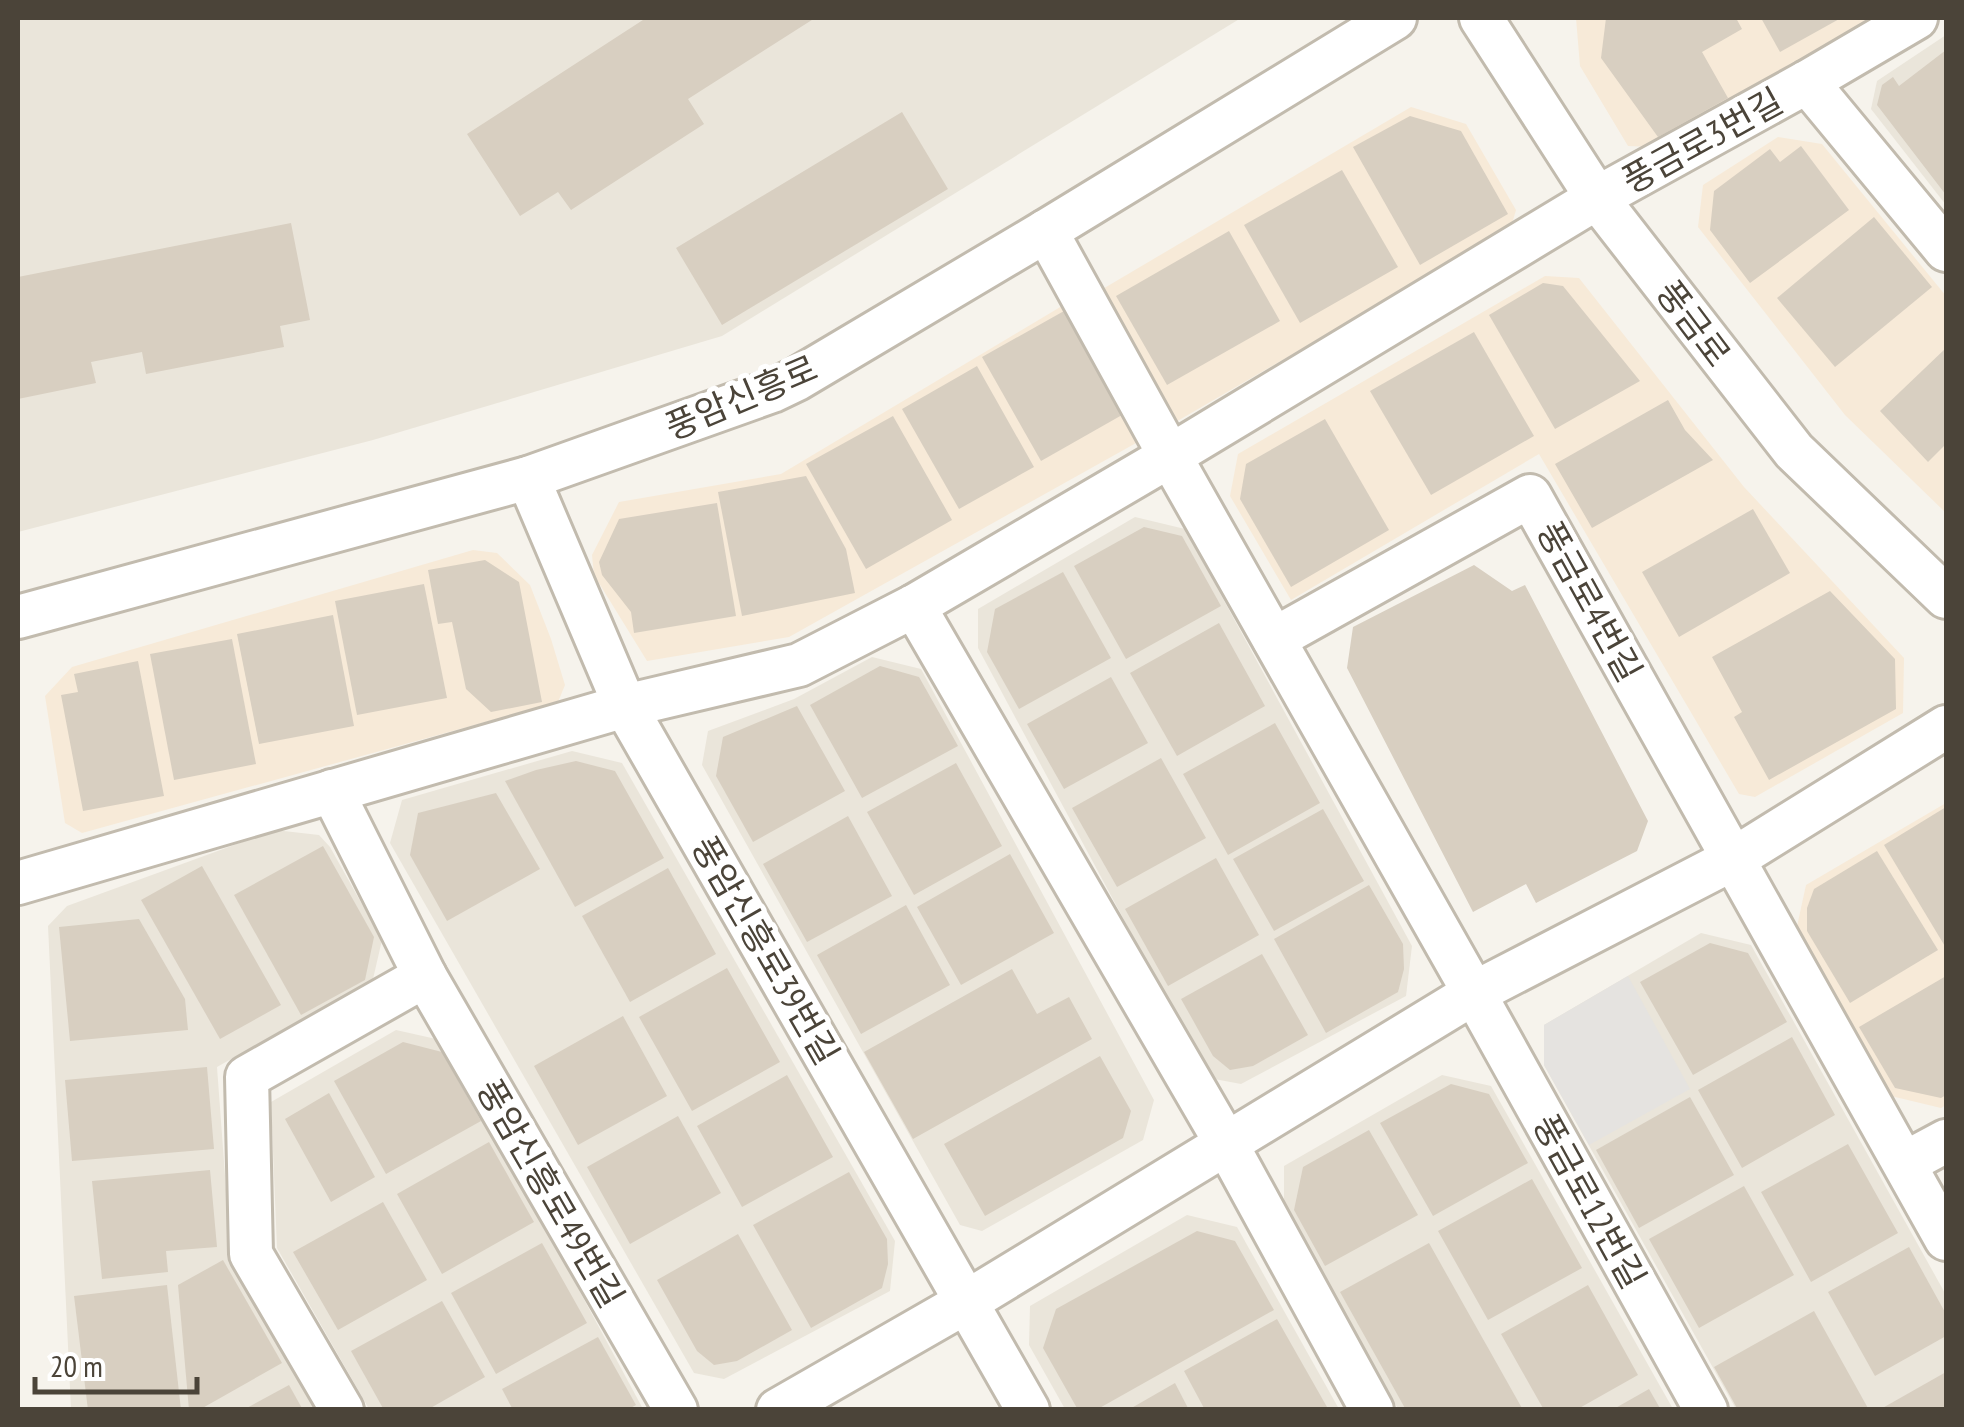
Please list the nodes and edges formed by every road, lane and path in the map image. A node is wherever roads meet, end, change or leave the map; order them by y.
1 (1394, 18) edge
2 (1481, 18) edge
3 (1916, 18) edge
4 (1807, 82) junction
5 (1597, 198) junction
6 (1046, 231) junction
7 (1946, 250) edge
8 (1170, 456) junction
9 (528, 478) junction
10 (1946, 598) edge
11 (914, 606) junction
12 (18, 617) edge
13 (1274, 639) junction
14 (625, 706) junction
15 (1946, 726) edge
16 (332, 791) junction
17 (1735, 858) junction
18 (18, 883) edge
19 (425, 976) junction
20 (1474, 992) junction
21 (1946, 1141) edge
22 (1227, 1145) junction
23 (1904, 1163) junction
24 (1946, 1239) edge
25 (968, 1301) junction
26 (342, 1410) edge
27 (676, 1410) edge
28 (778, 1410) edge
29 (1028, 1410) edge
30 (1372, 1410) edge
31 (1706, 1410) edge

1 - 6 street, 풍암신흥로
2 - 5 street, 풍금로
3 - 4 street, 풍금로3번길
4 - 5 street, 풍금로3번길
4 - 7 street, 풍금로3번길
5 - 8 street
5 - 10 street, 풍금로
6 - 8 street
6 - 9 street, 풍암신흥로
8 - 11 street
8 - 13 street
9 - 12 street, 풍암신흥로
9 - 14 street, 풍암신흥로39번길
11 - 14 street
11 - 22 street
13 - 17 street, 풍금로4번길
13 - 20 street
14 - 16 street
14 - 25 street, 풍암신흥로39번길
15 - 17 street
16 - 18 street
16 - 19 street, 풍암신흥로49번길
17 - 20 street
17 - 23 street
19 - 26 street
19 - 27 street, 풍암신흥로49번길
20 - 22 street
20 - 31 street, 풍금로12번길
21 - 23 street
22 - 25 street
22 - 30 street
23 - 24 street
25 - 28 street
25 - 29 street, 풍암신흥로39번길

